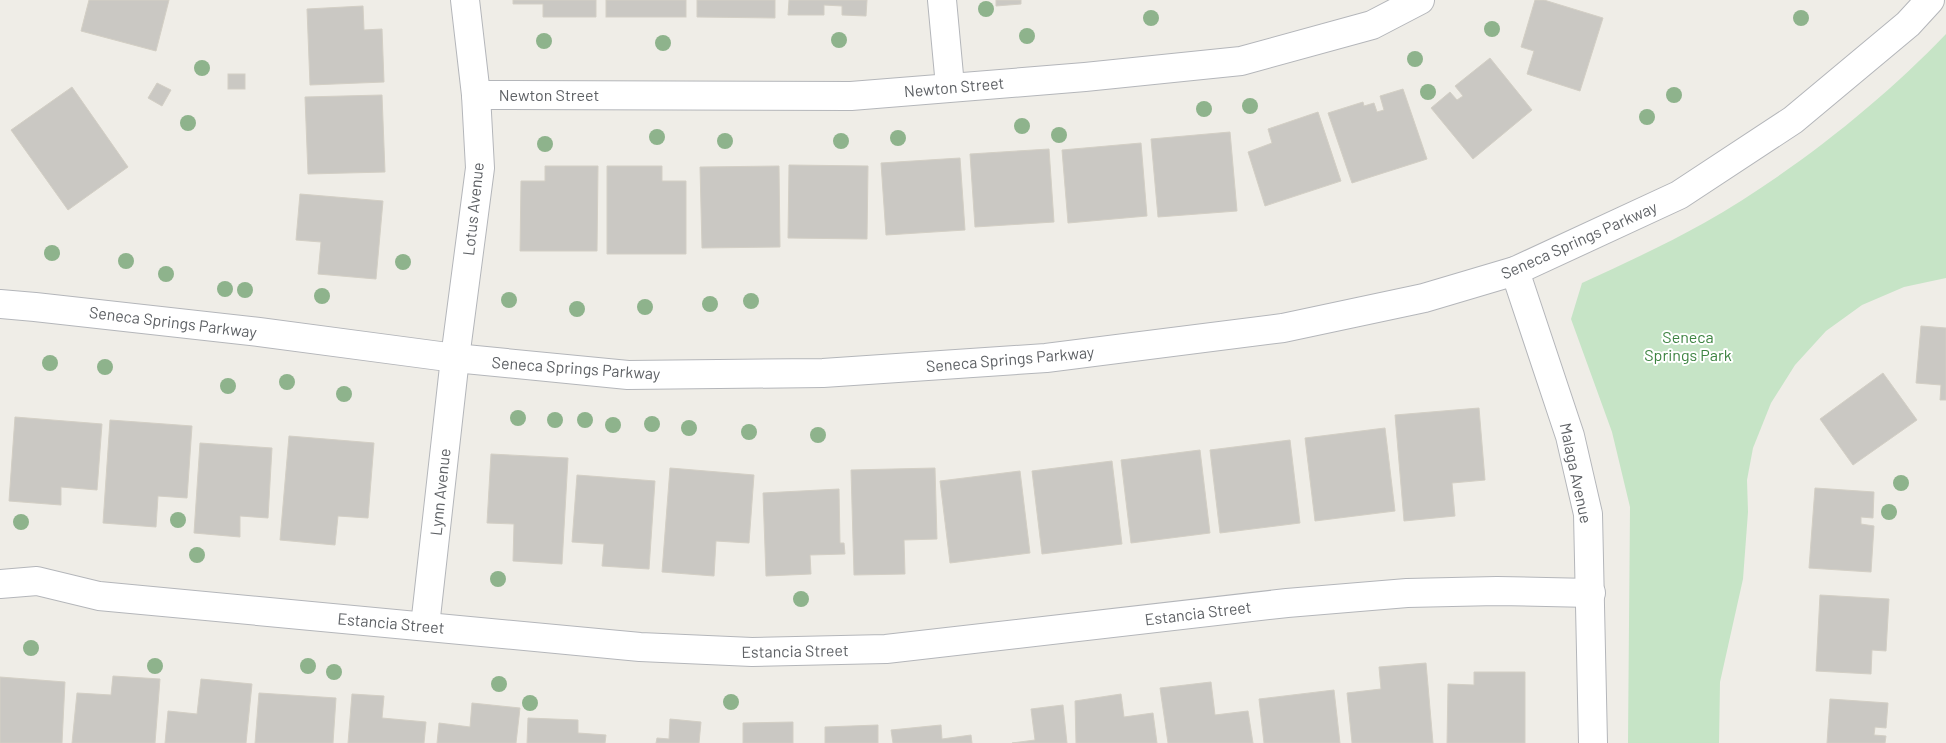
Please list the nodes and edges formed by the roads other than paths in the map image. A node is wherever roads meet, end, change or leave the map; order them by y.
1 (465, 0) edge
2 (942, 0) edge
3 (1420, 0) edge
4 (1930, 0) edge
5 (950, 86) junction
6 (476, 95) junction
7 (1515, 272) junction
8 (0, 304) edge
9 (456, 358) junction
10 (0, 584) edge
11 (1591, 593) junction
12 (425, 626) junction
13 (1592, 743) edge

1 - 6 street, Lotus Avenue
2 - 5 street
3 - 5 street, Newton Street
4 - 7 street, Seneca Springs Parkway
5 - 6 street, Newton Street
6 - 9 street, Lotus Avenue
7 - 9 street, Seneca Springs Parkway
7 - 11 street, Malaga Avenue
8 - 9 street, Seneca Springs Parkway
9 - 12 street, Lynn Avenue
10 - 12 street, Estancia Street
11 - 12 street, Estancia Street
11 - 13 street, Malaga Avenue

